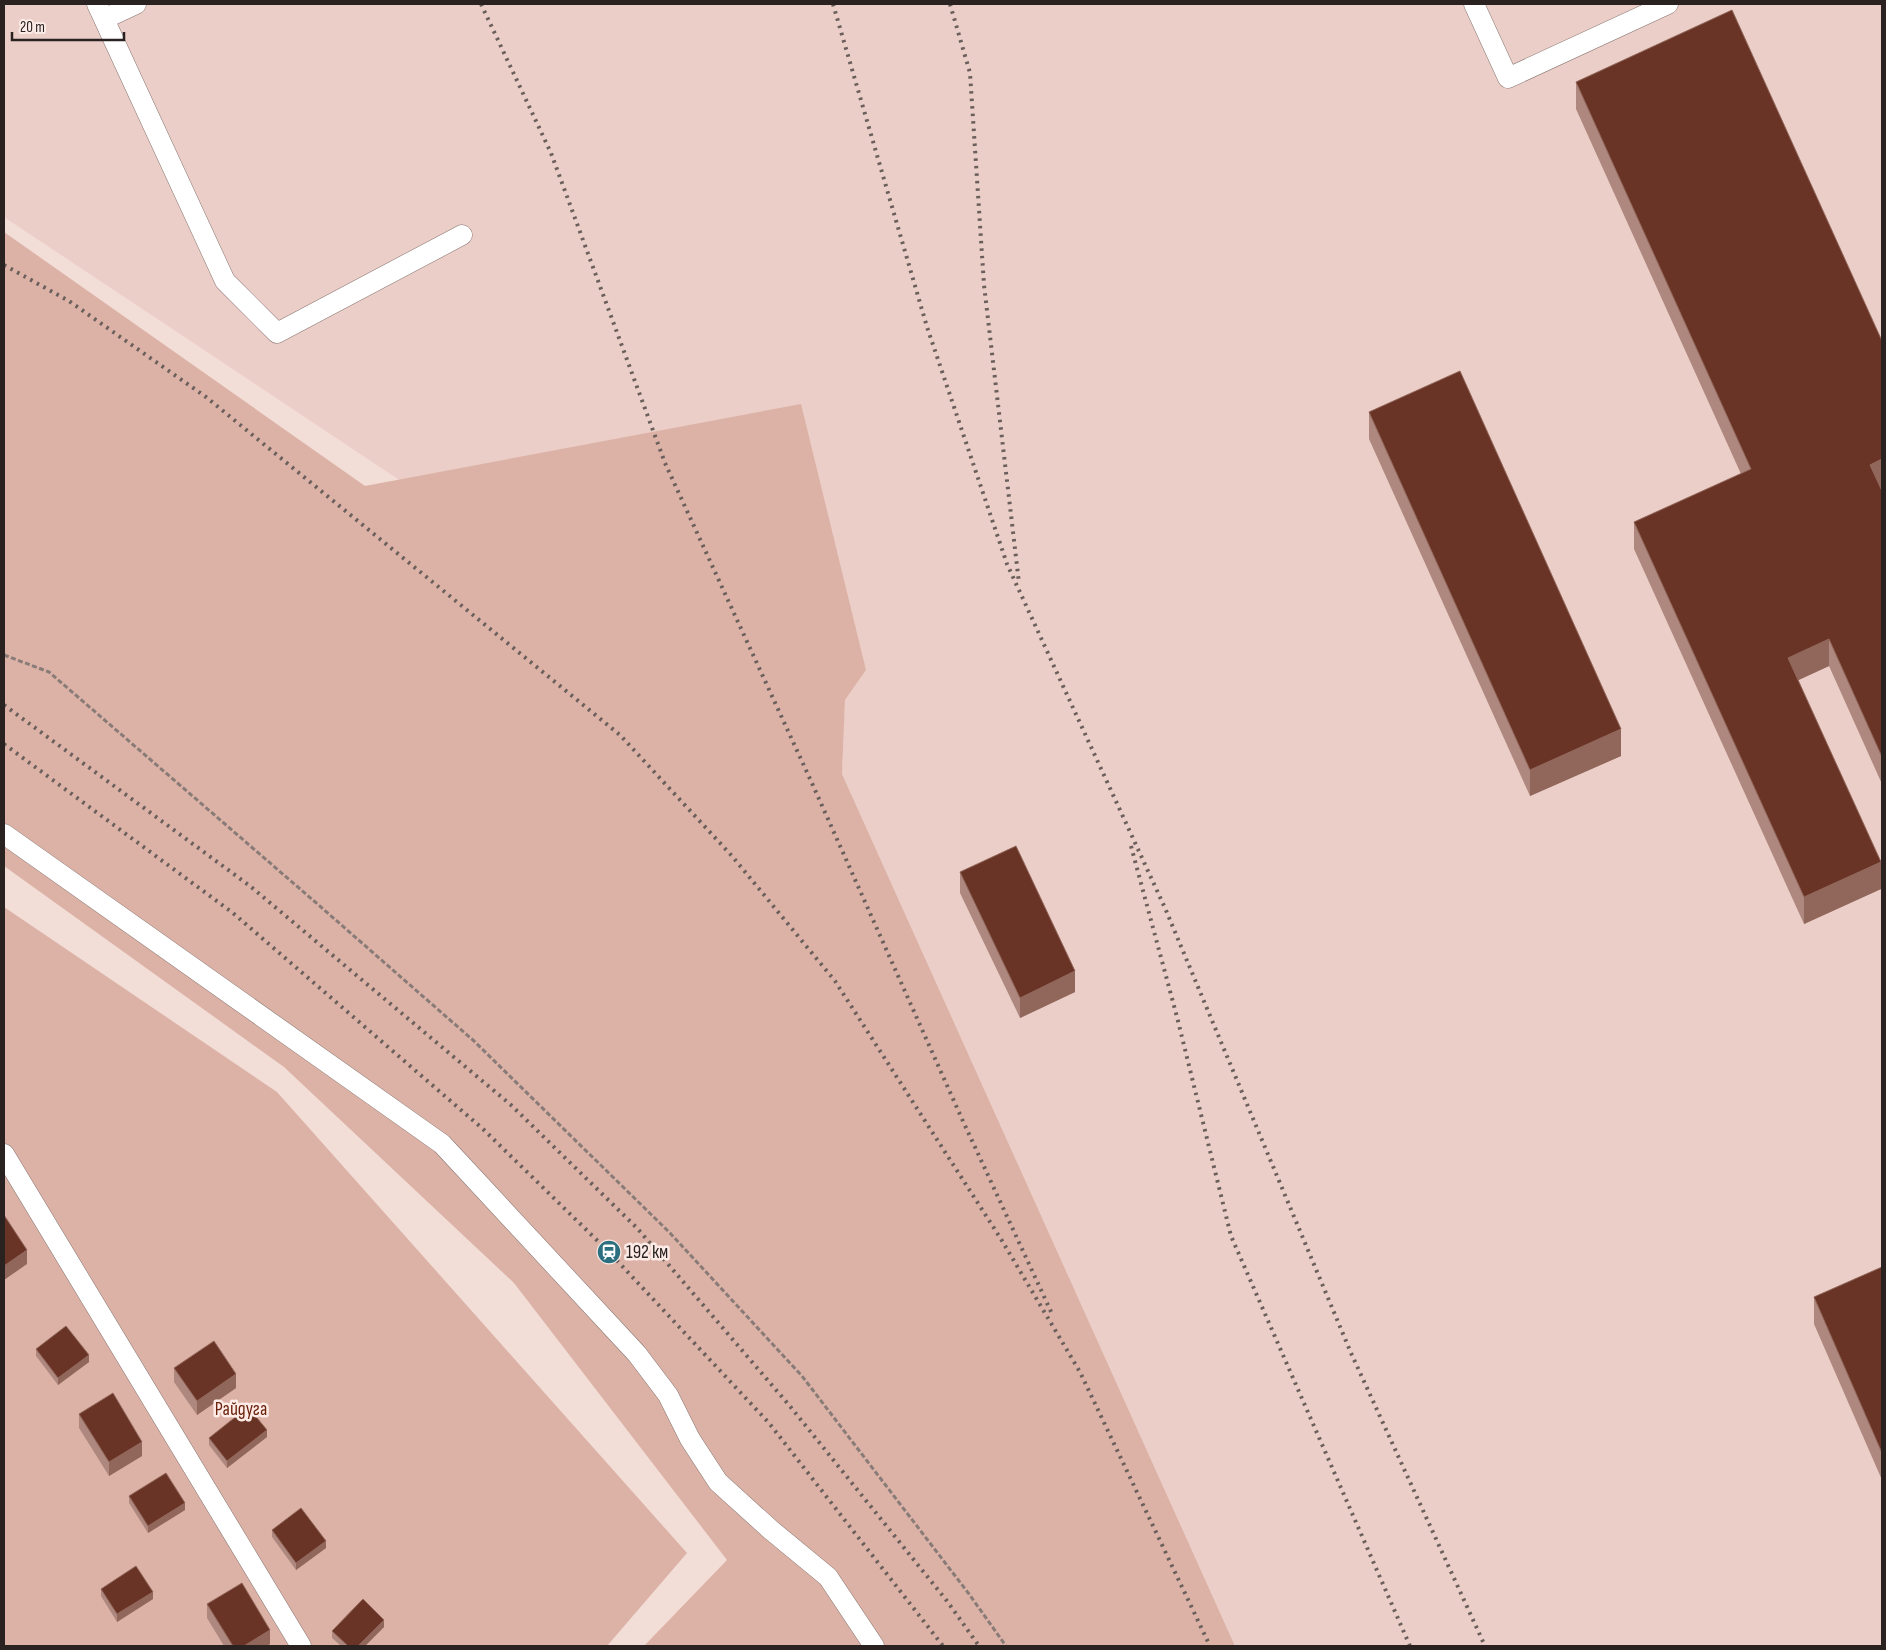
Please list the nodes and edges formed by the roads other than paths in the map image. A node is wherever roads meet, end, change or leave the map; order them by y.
1 (136, 4) edge
2 (1474, 4) edge
3 (1668, 4) edge
4 (100, 18) edge
5 (462, 235) dead end
6 (4, 834) edge
7 (4, 1154) edge
8 (301, 1646) edge
9 (874, 1646) edge

1 - 4 lane
2 - 3 lane
4 - 5 lane
6 - 9 lane
7 - 8 lane

